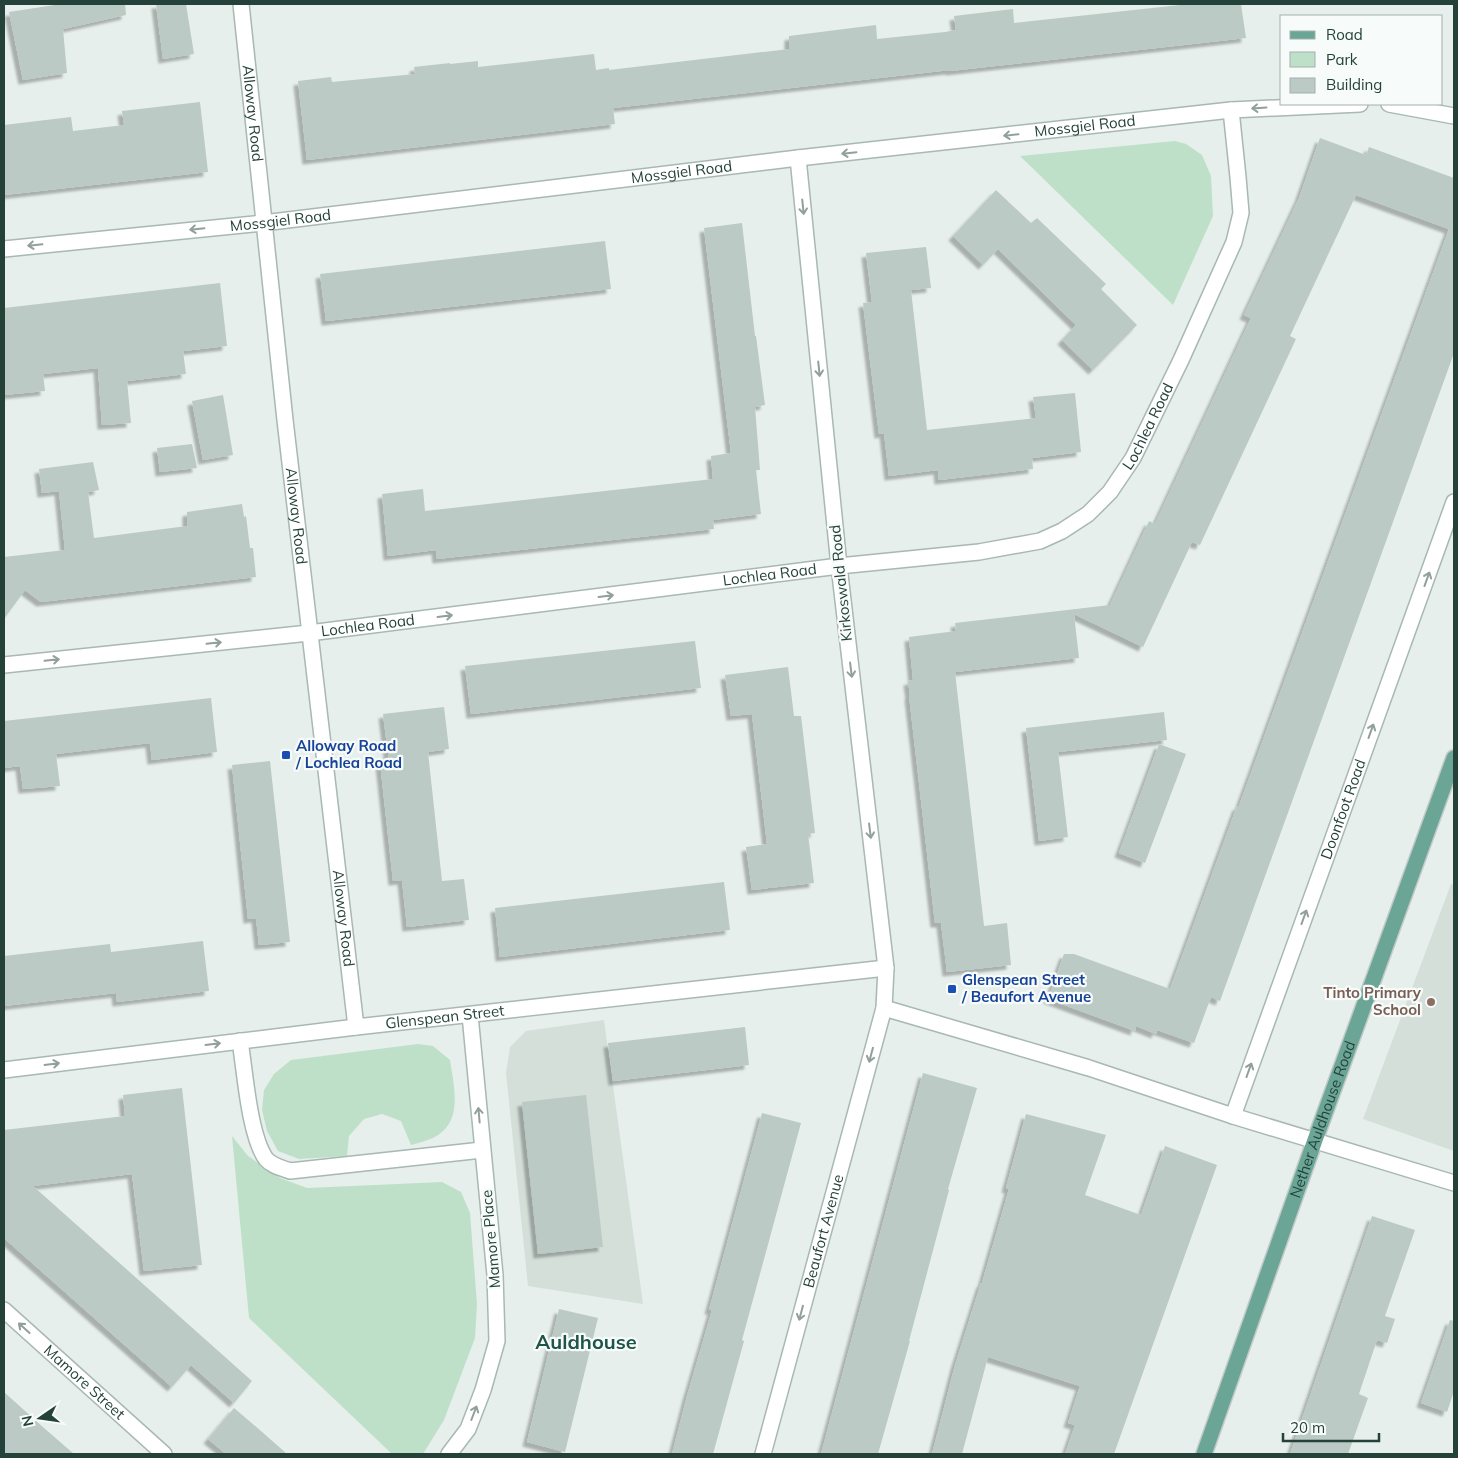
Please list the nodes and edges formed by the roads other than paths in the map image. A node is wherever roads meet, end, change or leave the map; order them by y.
1 (241, 4) edge
2 (1338, 105) edge
3 (1394, 105) edge
4 (1230, 110) junction
5 (1454, 116) edge
6 (798, 158) junction
7 (263, 223) junction
8 (4, 249) edge
9 (1454, 502) edge
10 (839, 566) junction
11 (309, 633) junction
12 (4, 665) edge
13 (1454, 758) edge
14 (886, 968) junction
15 (884, 1008) junction
16 (470, 1015) junction
17 (356, 1027) junction
18 (240, 1041) junction
19 (4, 1070) edge
20 (1232, 1116) junction
21 (1315, 1140) junction
22 (482, 1150) junction
23 (1454, 1183) edge
24 (4, 1310) edge
25 (164, 1454) edge
26 (449, 1454) edge
27 (763, 1454) edge
28 (1204, 1454) edge

1 - 7 street, Alloway Road
2 -> 4 street, Mossgiel Road
3 - 5 street
4 -> 6 street, Mossgiel Road
4 - 10 street, Lochlea Road
6 - 7 street, Mossgiel Road
6 -> 10 street, Kirkoswald Road
7 -> 8 street, Mossgiel Road
7 - 11 street, Alloway Road
20 -> 9 street, Doonfoot Road
11 -> 10 street, Lochlea Road
10 -> 14 street, Kirkoswald Road
12 -> 11 street, Lochlea Road
11 - 17 street, Alloway Road
13 - 21 main road, Nether Auldhouse Road
14 - 15 street, Kirkoswald Road
14 - 16 street, Glenspean Street
15 - 20 street
15 -> 27 street, Beaufort Avenue
16 - 17 street, Glenspean Street
22 -> 16 street, Mamore Place
17 - 18 street, Glenspean Street
19 -> 18 street, Glenspean Street
18 - 22 street
20 - 21 street
21 - 23 street
21 - 28 main road, Nether Auldhouse Road
26 -> 22 street, Mamore Place
25 -> 24 street, Mamore Street

